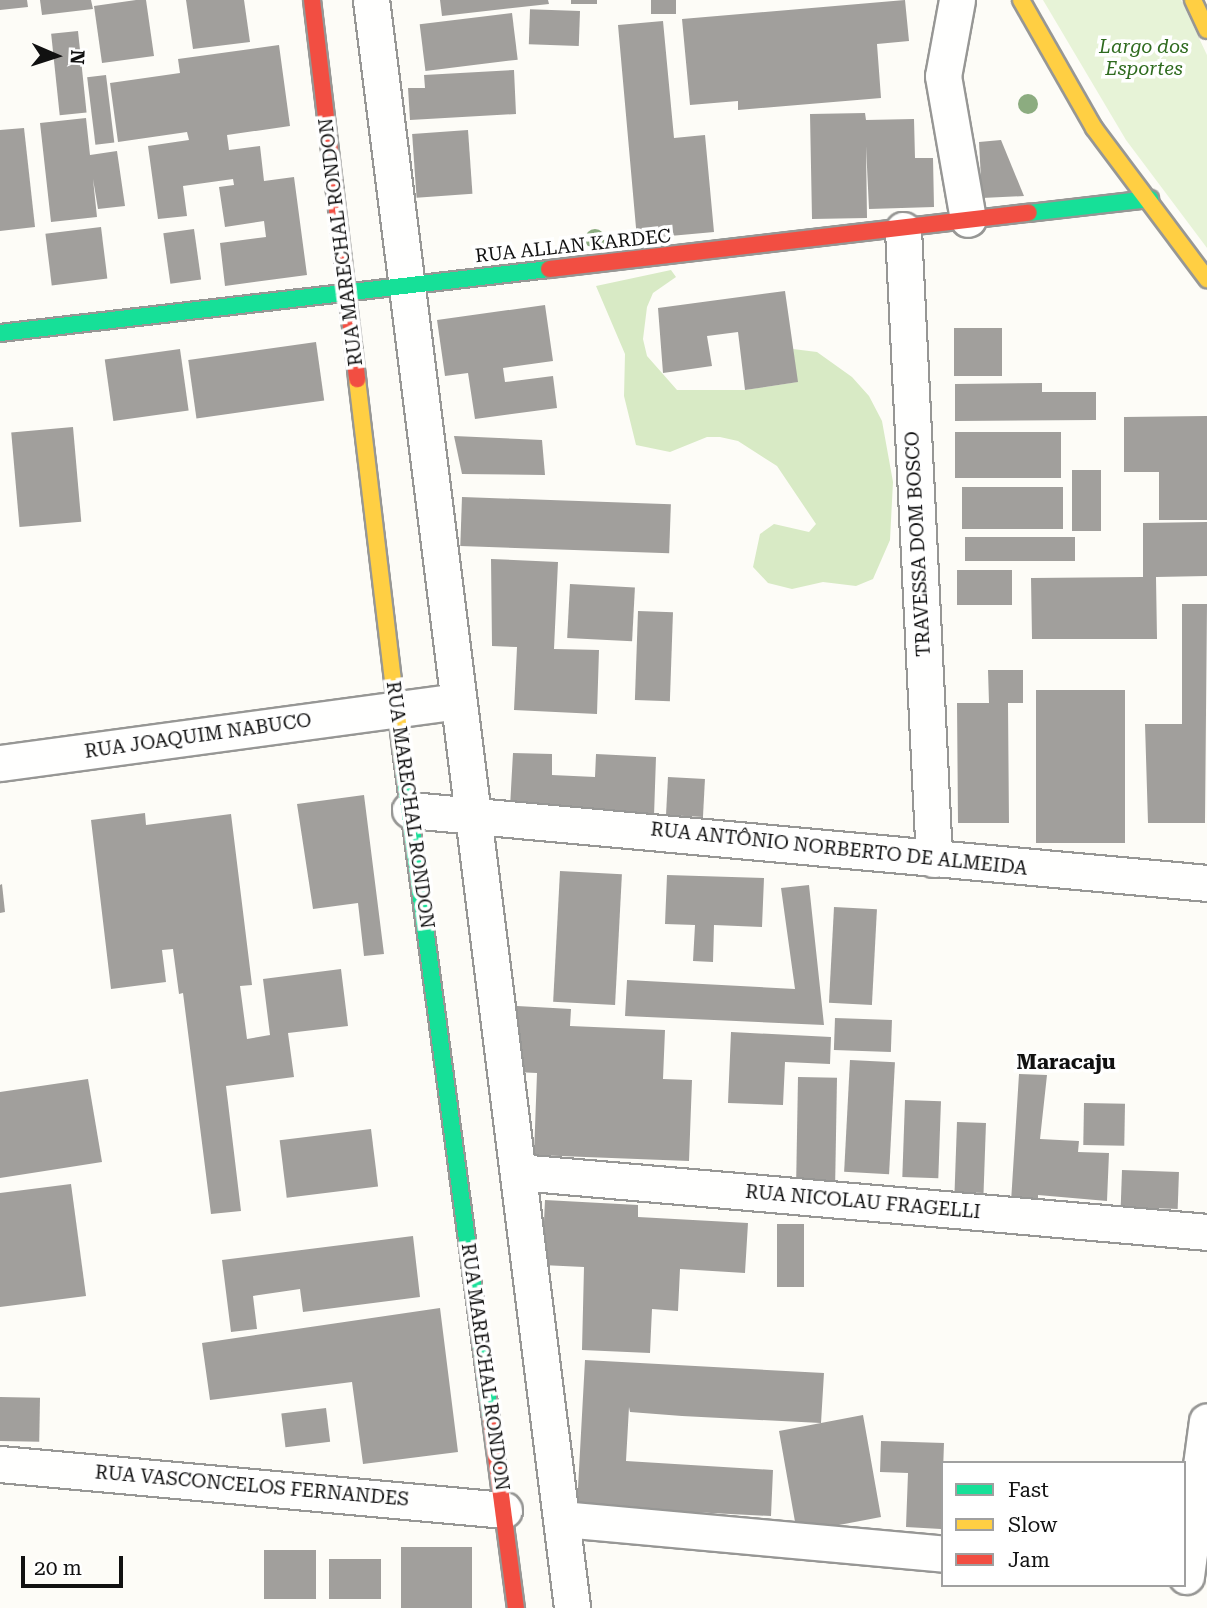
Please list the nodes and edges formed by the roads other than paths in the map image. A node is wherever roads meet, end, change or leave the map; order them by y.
1 (312, 0) edge
2 (371, 0) edge
3 (957, 0) edge
4 (1021, 0) edge
5 (1193, 0) edge
6 (1207, 30) edge
7 (1150, 199) junction
8 (968, 219) junction
9 (903, 230) junction
10 (1207, 279) edge
11 (406, 286) junction
12 (348, 293) junction
13 (0, 333) edge
14 (457, 701) junction
15 (396, 710) junction
16 (0, 763) edge
17 (410, 810) junction
18 (471, 812) junction
19 (934, 859) junction
20 (1207, 883) edge
21 (519, 1172) junction
22 (1207, 1232) edge
23 (1207, 1421) edge
24 (0, 1465) edge
25 (504, 1510) junction
26 (562, 1519) junction
27 (941, 1554) edge
28 (1193, 1577) edge
29 (516, 1608) edge
30 (572, 1608) edge

1 - 12 street, RUA MARECHAL RONDON
2 - 11 street
3 - 8 street
4 - 7 street
5 - 6 street
7 - 8 street, RUA ALLAN KARDEC
7 - 10 street
8 - 9 street, RUA ALLAN KARDEC
9 - 11 street, RUA ALLAN KARDEC
9 - 19 street, TRAVESSA DOM BOSCO
11 - 12 street, RUA ALLAN KARDEC
11 - 14 street
12 - 13 street, RUA ALLAN KARDEC
12 - 15 street, RUA MARECHAL RONDON
14 - 15 street, RUA JOAQUIM NABUCO
14 - 18 street
15 - 16 street, RUA JOAQUIM NABUCO
15 - 17 street, RUA MARECHAL RONDON
17 - 18 street, RUA ANTÔNIO NORBERTO DE ALMEIDA
17 - 25 street, RUA MARECHAL RONDON
18 - 19 street, RUA ANTÔNIO NORBERTO DE ALMEIDA
18 - 21 street
19 - 20 street, RUA ANTÔNIO NORBERTO DE ALMEIDA
21 - 22 street, RUA NICOLAU FRAGELLI
21 - 26 street
23 - 28 street
24 - 25 street, RUA VASCONCELOS FERNANDES
25 - 29 street, RUA MARECHAL RONDON
26 - 27 street
26 - 30 street

